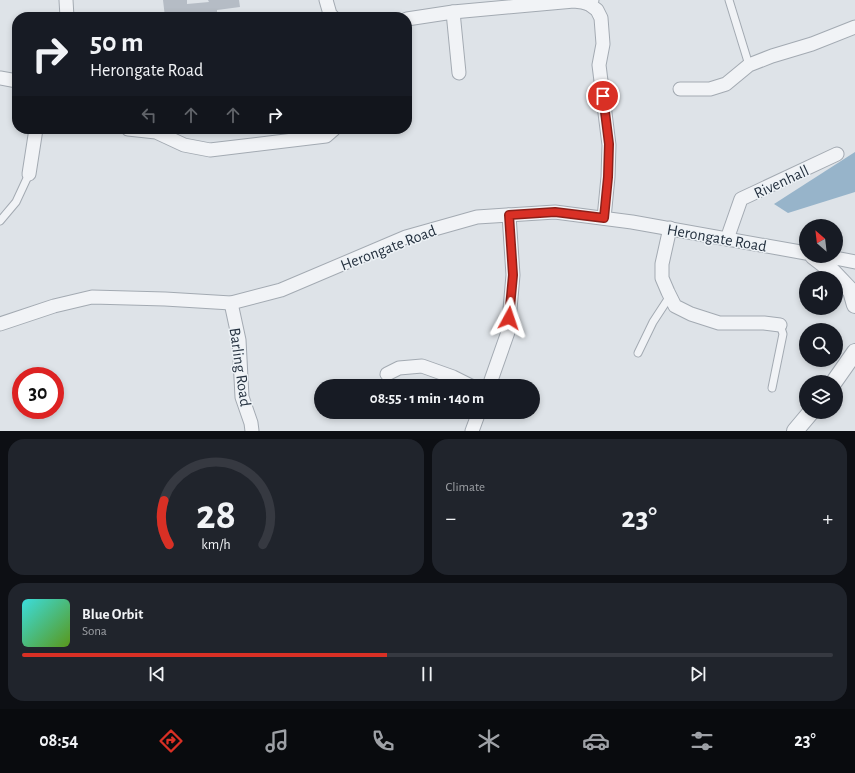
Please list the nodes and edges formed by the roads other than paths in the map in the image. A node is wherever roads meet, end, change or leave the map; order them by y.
1 (66, 0) edge
2 (326, 0) edge
3 (729, 0) edge
4 (574, 1) edge
5 (591, 2) edge
6 (67, 12) edge
7 (329, 12) edge
8 (453, 12) junction
9 (412, 18) edge
10 (855, 27) edge
11 (749, 65) junction
12 (459, 73) dead end
13 (0, 78) edge
14 (12, 80) edge
15 (680, 89) dead end
16 (35, 134) edge
17 (160, 134) edge
18 (328, 134) edge
19 (837, 154) dead end
20 (30, 174) joint
21 (509, 215) junction
22 (604, 218) junction
23 (0, 221) edge
24 (670, 228) junction
25 (728, 239) junction
26 (799, 252) edge
27 (843, 260) edge
28 (855, 262) edge
29 (822, 263) edge
30 (670, 296) junction
31 (231, 303) junction
32 (855, 305) edge
33 (0, 324) edge
34 (780, 325) joint
35 (855, 352) edge
36 (638, 353) dead end
37 (387, 374) dead end
38 (839, 375) edge
39 (457, 379) edge
40 (491, 379) edge
41 (772, 388) dead end
42 (476, 419) edge
43 (805, 419) edge
44 (252, 431) edge
45 (472, 431) edge
46 (795, 431) edge

1 - 6 street
2 - 7 street
3 - 11 lane
4 - 5 street
4 - 8 street
5 - 22 street
8 - 9 street
8 - 12 street
10 - 11 street
11 - 15 street
13 - 14 street
16 - 20 street
17 - 18 street
19 - 25 street, Rivenhall
20 - 23 lane
21 - 22 street, Herongate Road
21 - 31 street, Herongate Road
21 - 40 street
22 - 24 street, Herongate Road
24 - 25 street, Herongate Road
24 - 30 street
25 - 26 street, Herongate Road
27 - 28 street
29 - 32 street
30 - 34 street
30 - 36 lane
31 - 33 street, Herongate Road
31 - 44 street, Barling Road
34 - 41 lane
35 - 38 street
37 - 39 street
42 - 45 street
43 - 46 street

